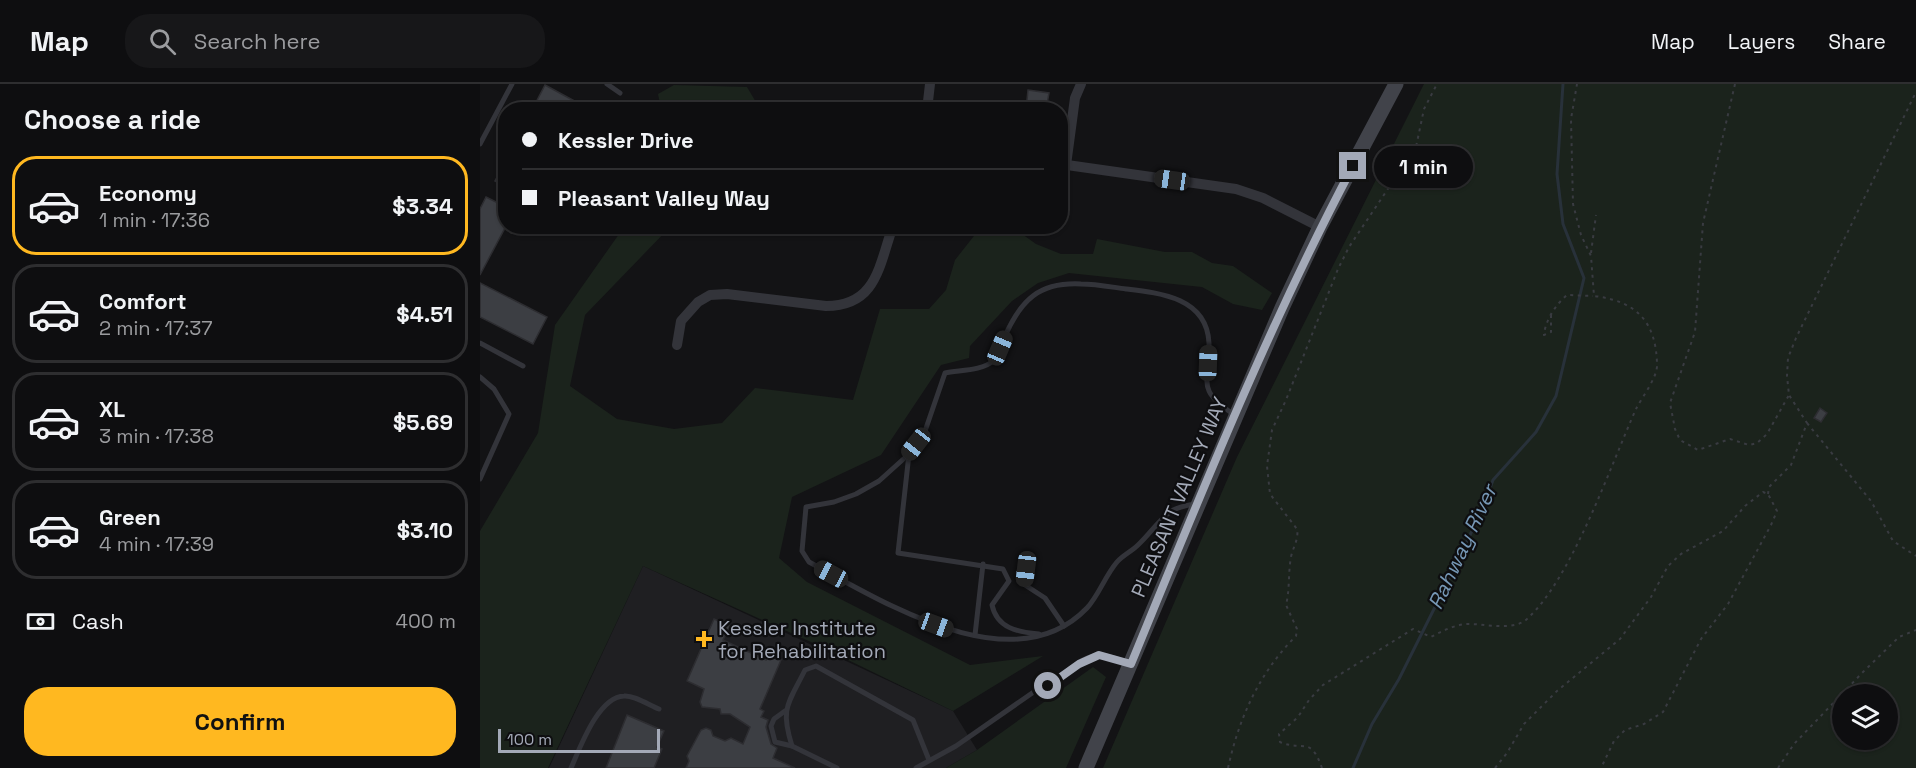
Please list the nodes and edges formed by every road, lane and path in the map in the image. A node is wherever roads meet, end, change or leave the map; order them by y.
1 (512, 84) edge
2 (607, 84) edge
3 (930, 84) edge
4 (1081, 84) edge
5 (1396, 84) edge
6 (1437, 84) edge
7 (1577, 84) edge
8 (1735, 84) edge
9 (1916, 92) edge
10 (620, 93) dead end
11 (502, 102) edge
12 (928, 102) edge
13 (498, 110) edge
14 (1068, 141) edge
15 (480, 144) edge
16 (1068, 166) edge
17 (1596, 214) dead end
18 (1320, 227) junction
19 (889, 234) edge
20 (1591, 256) junction
21 (1594, 296) junction
22 (1551, 315) junction
23 (480, 343) edge
24 (677, 345) dead end
25 (524, 366) dead end
26 (480, 377) edge
27 (1789, 395) junction
28 (1236, 416) junction
29 (1808, 423) junction
30 (909, 454) junction
31 (480, 479) edge
32 (1768, 494) junction
33 (1197, 503) junction
34 (1028, 554) dead end
35 (1916, 556) edge
36 (983, 564) junction
37 (1064, 626) junction
38 (1916, 630) edge
39 (1046, 634) junction
40 (975, 635) junction
41 (1131, 664) junction
42 (658, 709) dead end
43 (785, 711) junction
44 (792, 746) junction
45 (929, 760) junction
46 (571, 768) edge
47 (837, 768) edge
48 (916, 768) edge
49 (1086, 768) edge
50 (1228, 768) edge
51 (1322, 768) edge
52 (1495, 768) edge
53 (1601, 768) edge
54 (1778, 768) edge

1 - 11 lane
2 - 10 lane
3 - 12 street
4 - 14 street
5 - 18 main road, PLEASANT VALLEY WAY
6 - 50 path
7 - 20 path
8 - 27 path
9 - 27 path
13 - 15 lane
16 - 18 street
17 - 20 path
18 - 28 main road, PLEASANT VALLEY WAY
19 - 24 street
20 - 21 path
21 - 22 path
21 - 51 path
22 - 22 path
23 - 25 lane
26 - 31 lane
27 - 29 path
28 - 30 lane
28 - 33 main road, PLEASANT VALLEY WAY
29 - 32 path
29 - 35 path
30 - 36 lane
30 - 40 lane
32 - 52 path
32 - 53 path
33 - 37 lane
33 - 41 main road, PLEASANT VALLEY WAY
34 - 37 lane
36 - 39 lane
36 - 40 lane
37 - 39 lane
38 - 54 path
39 - 40 lane
41 - 45 lane
41 - 49 main road, PLEASANT VALLEY WAY
42 - 46 lane
43 - 44 lane
43 - 44 lane
43 - 45 lane
44 - 47 lane
45 - 48 lane

